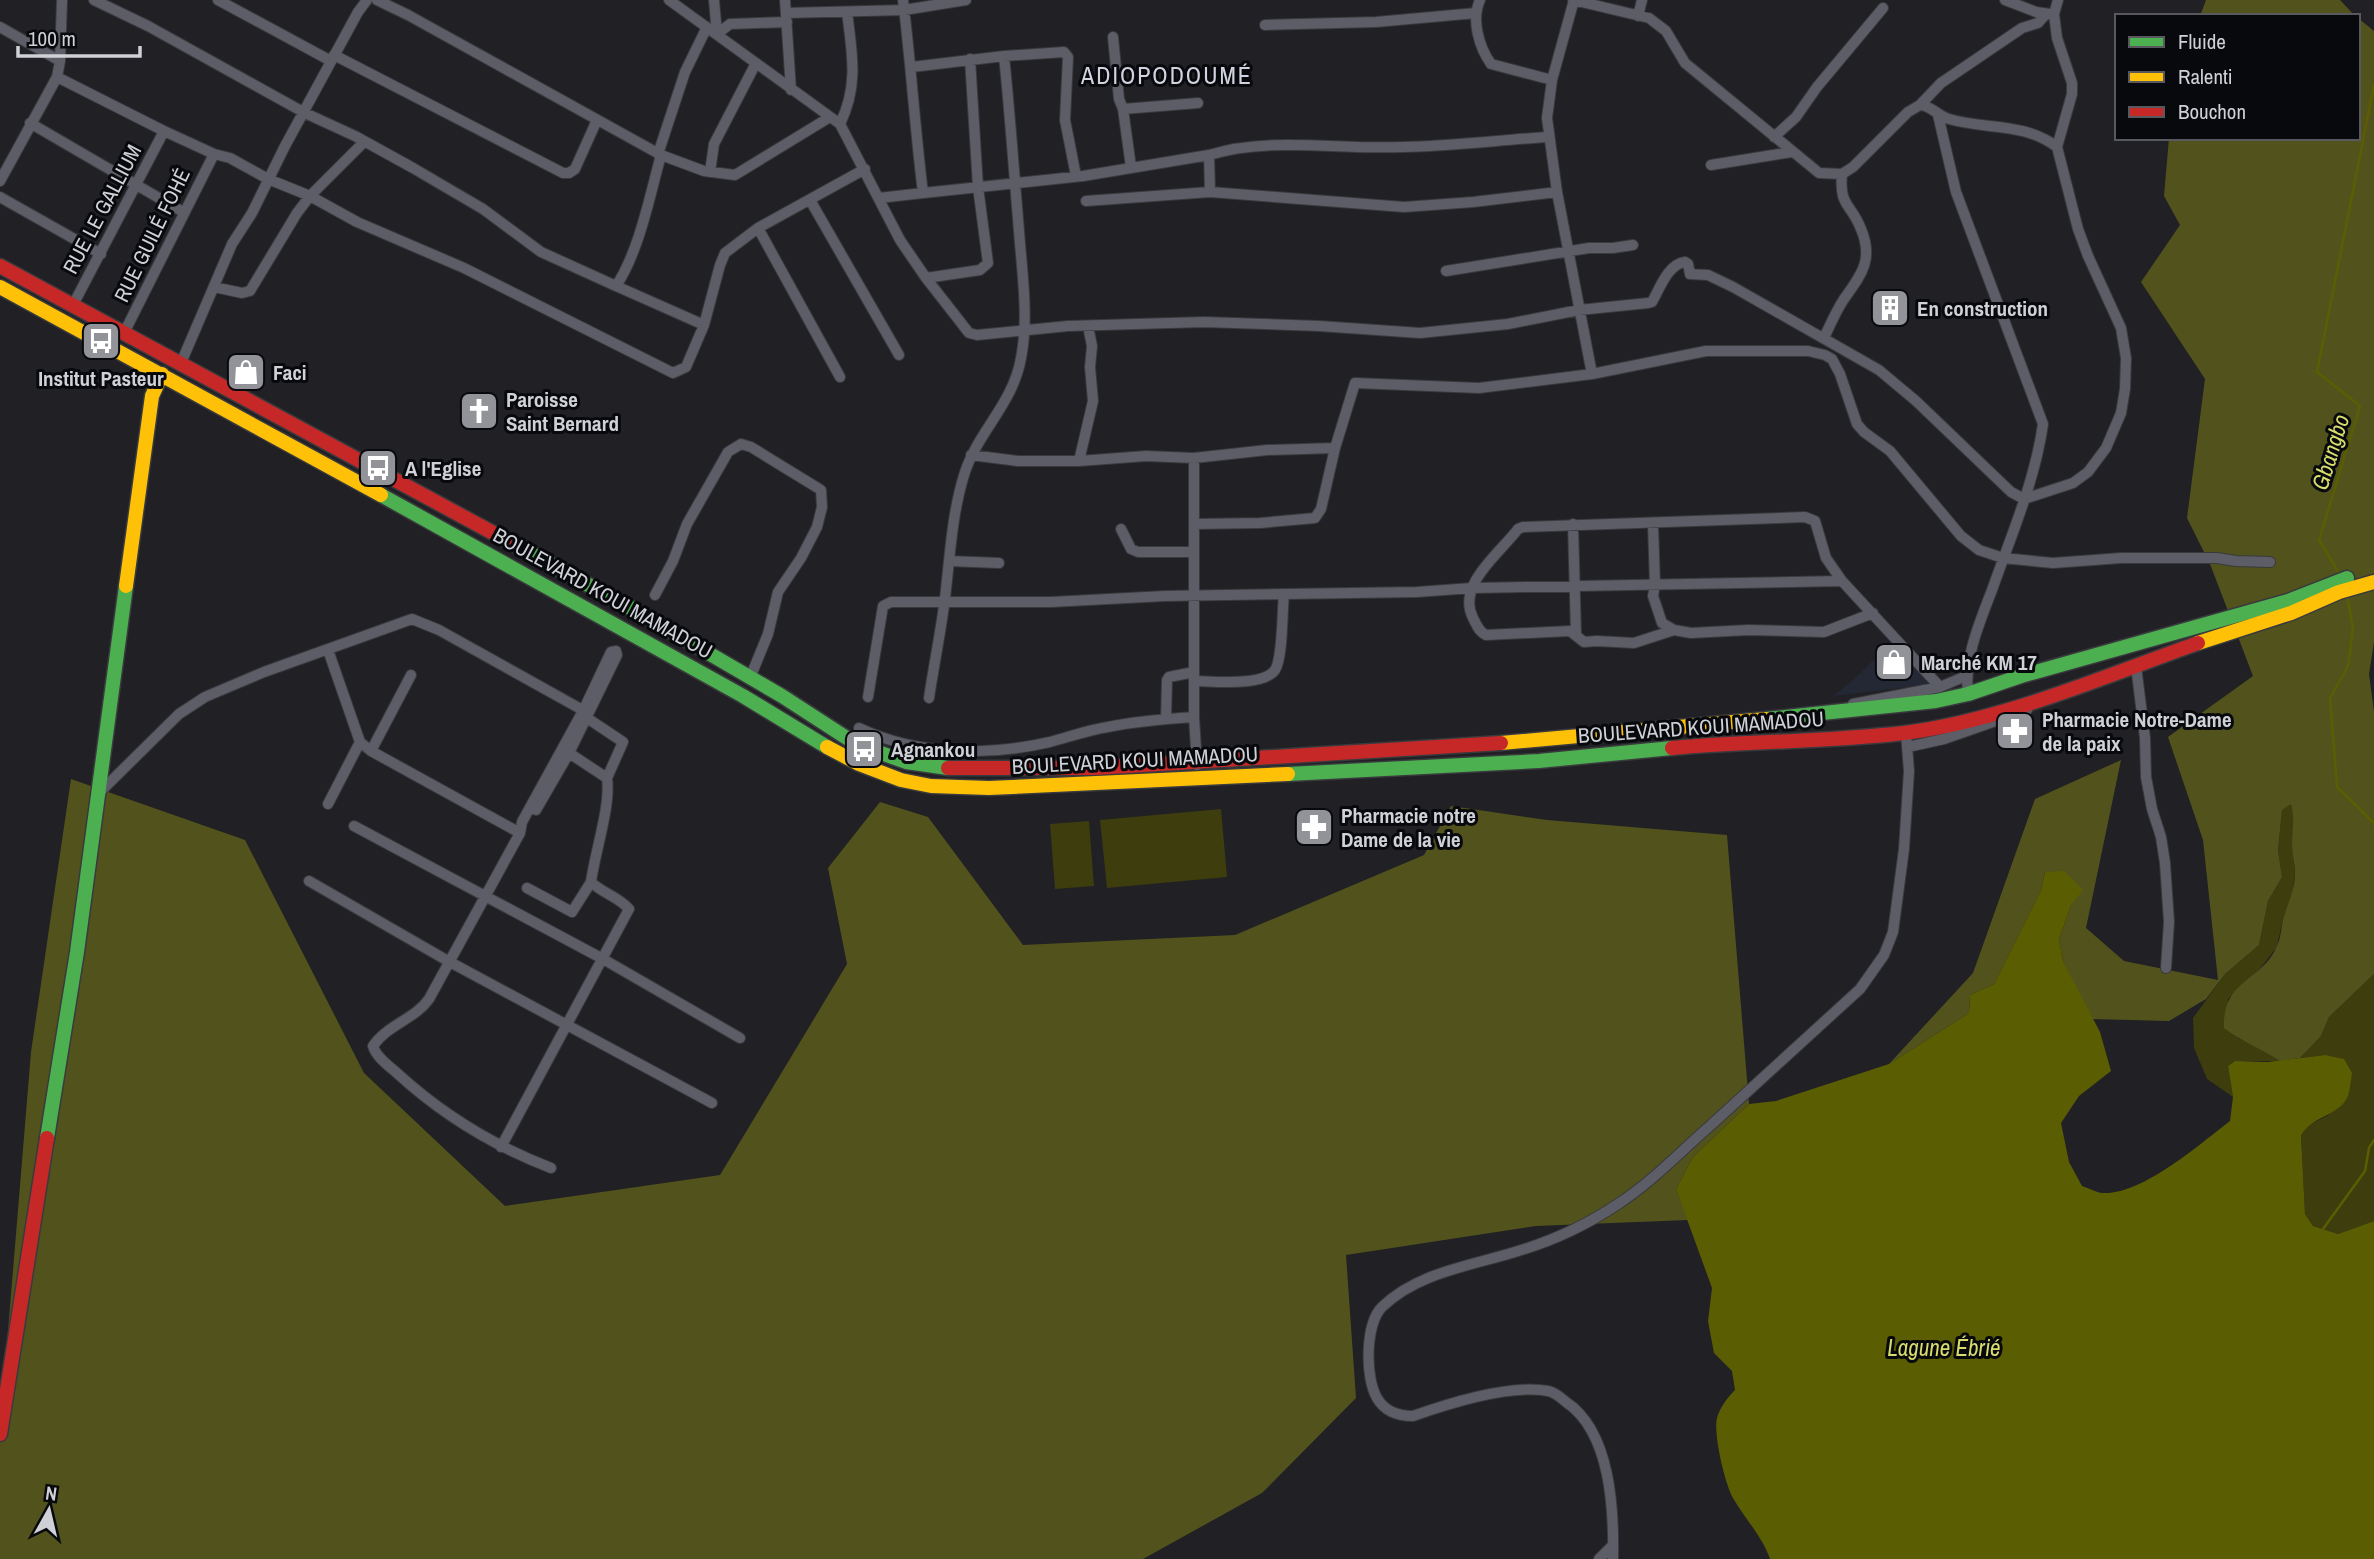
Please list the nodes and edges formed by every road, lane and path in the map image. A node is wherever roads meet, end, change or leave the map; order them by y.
1 (62, 0) edge
2 (94, 0) edge
3 (218, 0) edge
4 (367, 0) edge
5 (377, 0) edge
6 (669, 0) edge
7 (714, 0) edge
8 (785, 0) edge
9 (966, 0) edge
10 (1480, 0) edge
11 (1573, 0) edge
12 (1642, 0) edge
13 (2005, 0) edge
14 (2058, 0) edge
15 (903, 5) edge
16 (1883, 8) dead end
17 (847, 12) junction
18 (1476, 13) junction
19 (2050, 14) junction
20 (1638, 16) junction
21 (787, 18) junction
22 (1265, 25) dead end
23 (0, 27) edge
24 (707, 27) junction
25 (717, 34) junction
26 (1113, 37) dead end
27 (1004, 56) junction
28 (333, 58) junction
29 (970, 59) junction
30 (60, 61) junction
31 (756, 63) junction
32 (912, 67) junction
33 (57, 76) junction
34 (1552, 80) junction
35 (791, 90) junction
36 (1198, 103) dead end
37 (1920, 106) junction
38 (1123, 109) junction
39 (304, 113) junction
40 (1938, 115) junction
41 (830, 117) junction
42 (597, 120) junction
43 (30, 123) junction
44 (840, 124) junction
45 (164, 131) junction
46 (1548, 137) junction
47 (1774, 137) junction
48 (364, 142) junction
49 (2057, 147) junction
50 (1792, 152) junction
51 (214, 154) junction
52 (660, 155) junction
53 (1209, 155) junction
54 (4, 164) edge
55 (1711, 165) dead end
56 (1131, 167) junction
57 (865, 169) junction
58 (710, 172) junction
59 (1842, 174) junction
60 (1076, 176) junction
61 (268, 179) junction
62 (0, 181) edge
63 (1015, 183) junction
64 (137, 184) junction
65 (978, 187) junction
66 (1210, 192) junction
67 (1557, 192) junction
68 (923, 193) junction
69 (310, 196) junction
70 (0, 197) edge
71 (879, 198) junction
72 (810, 200) junction
73 (1086, 201) dead end
74 (183, 212) junction
75 (758, 228) junction
76 (1633, 245) dead end
77 (1569, 252) junction
78 (101, 254) junction
79 (0, 266) edge
80 (1446, 271) dead end
81 (926, 278) junction
82 (616, 286) junction
83 (0, 287) edge
84 (214, 287) junction
85 (73, 305) junction
86 (1579, 310) junction
87 (704, 325) junction
88 (1088, 326) junction
89 (1024, 332) junction
90 (124, 333) junction
91 (1824, 338) junction
92 (899, 355) dead end
93 (181, 363) junction
94 (162, 374) junction
95 (1592, 374) junction
96 (840, 377) dead end
97 (1335, 448) junction
98 (345, 452) junction
99 (971, 455) junction
100 (1194, 458) junction
101 (1079, 461) junction
102 (335, 469) junction
103 (2024, 499) junction
104 (1194, 524) junction
105 (1573, 524) junction
106 (1653, 524) junction
107 (1121, 529) dead end
108 (1194, 552) junction
109 (2003, 558) junction
110 (950, 561) junction
111 (2270, 562) dead end
112 (999, 563) dead end
113 (2374, 571) edge
114 (2363, 581) edge
115 (1842, 582) junction
116 (1655, 585) junction
117 (1574, 586) junction
118 (2337, 587) junction
119 (1472, 588) junction
120 (1284, 594) junction
121 (655, 595) dead end
122 (1194, 597) junction
123 (945, 602) junction
124 (1873, 613) junction
125 (1674, 631) junction
126 (1576, 634) junction
127 (328, 650) junction
128 (2136, 666) junction
129 (411, 675) dead end
130 (1194, 676) junction
131 (1966, 676) junction
132 (750, 678) junction
133 (2074, 688) junction
134 (1938, 694) junction
135 (1968, 694) junction
136 (868, 697) dead end
137 (929, 698) dead end
138 (586, 714) junction
139 (1194, 717) junction
140 (1166, 719) junction
141 (1939, 727) junction
142 (859, 728) dead end
143 (1907, 740) junction
144 (360, 743) junction
145 (371, 751) junction
146 (569, 753) junction
147 (1197, 760) junction
148 (607, 778) junction
149 (1198, 779) junction
150 (98, 794) junction
151 (328, 804) dead end
152 (354, 826) dead end
153 (520, 833) junction
154 (309, 881) dead end
155 (591, 882) junction
156 (527, 888) dead end
157 (486, 897) junction
158 (603, 959) junction
159 (448, 961) junction
160 (2166, 968) dead end
161 (568, 1025) junction
162 (740, 1038) dead end
163 (712, 1103) dead end
164 (501, 1147) junction
165 (551, 1168) dead end
166 (0, 1434) edge
167 (1613, 1545) junction
168 (1599, 1559) edge
169 (1613, 1559) edge

1 - 30 street
2 - 39 street
3 - 28 street
4 - 28 street
5 - 42 street
6 - 24 street
7 - 25 street
8 - 21 street
9 - 15 street
10 - 18 street
11 - 20 street
11 - 34 street
12 - 20 street
13 - 19 street
14 - 19 street
15 - 17 street
15 - 32 street
16 - 47 street
17 - 21 street
17 - 44 street
18 - 22 street
18 - 34 street
19 - 37 street
19 - 49 street
20 - 47 street
21 - 25 street
21 - 35 street
23 - 30 street
24 - 25 street
24 - 52 street
25 - 31 street
26 - 38 street
27 - 29 street
27 - 60 street
27 - 63 street
28 - 39 street
28 - 42 street
29 - 32 street
29 - 65 street
30 - 33 street
31 - 35 street
31 - 58 street
32 - 68 street
33 - 43 street
33 - 45 street
34 - 46 street
35 - 41 street
36 - 38 street
37 - 40 street
37 - 59 street
38 - 56 street
39 - 48 street
39 - 61 street
40 - 49 street
40 - 103 street
41 - 44 street
41 - 58 street
42 - 52 street
43 - 54 street
43 - 64 street
44 - 57 street
45 - 51 street
45 - 64 street, RUE LE GALLIUM
46 - 53 street
46 - 67 street
47 - 50 street
48 - 69 street
48 - 82 street
49 - 103 street
50 - 55 street
50 - 59 street
51 - 61 street
51 - 74 street, RUE GUILÉ FOHÉ
52 - 58 street
52 - 82 street
53 - 56 street
53 - 66 street
54 - 62 street
56 - 60 street
57 - 71 street
57 - 72 street
59 - 91 street
60 - 63 street
61 - 69 street
61 - 84 street
63 - 65 street
63 - 89 street
64 - 74 street
64 - 78 street, RUE LE GALLIUM
65 - 68 street
65 - 81 street
66 - 67 street
66 - 73 street
67 - 77 street
68 - 71 street
69 - 84 street
69 - 87 street
70 - 78 street
71 - 81 street
72 - 75 street
72 - 92 street
74 - 90 street, RUE GUILÉ FOHÉ
75 - 87 street
75 - 96 street
76 - 77 street
77 - 80 street
77 - 86 street
78 - 85 street, RUE LE GALLIUM
79 - 85 main road, BOULEVARD KOUI MAMADOU
81 - 89 street
82 - 87 street
83 - 94 main road, BOULEVARD KOUI MAMADOU
84 - 93 street
85 - 90 main road, BOULEVARD KOUI MAMADOU
86 - 88 street
86 - 91 street
86 - 95 street
88 - 89 street
88 - 101 street
89 - 99 street
90 - 93 main road, BOULEVARD KOUI MAMADOU
91 - 103 street
93 - 98 main road, BOULEVARD KOUI MAMADOU
94 - 102 main road, BOULEVARD KOUI MAMADOU
94 - 150 main road
95 - 97 street
95 - 109 street
97 - 100 street
97 - 104 street
98 - 102 main road
98 - 132 main road, BOULEVARD KOUI MAMADOU
99 - 101 street
99 - 110 street
100 - 101 street
100 - 104 street
102 - 149 main road, BOULEVARD KOUI MAMADOU
103 - 109 street
104 - 108 street
105 - 106 street
105 - 117 street
105 - 119 street
106 - 115 street
106 - 116 street
107 - 108 street
108 - 122 street
109 - 111 street
109 - 131 street
110 - 112 street
110 - 123 street
113 - 114 main road, BOULEVARD KOUI MAMADOU
114 - 118 main road, BOULEVARD KOUI MAMADOU
115 - 116 street
115 - 124 street
116 - 117 street
116 - 125 street
117 - 119 street
117 - 126 street
118 - 128 main road, BOULEVARD KOUI MAMADOU
118 - 135 main road, BOULEVARD KOUI MAMADOU
119 - 120 street
119 - 126 street
120 - 122 street
120 - 130 street
121 - 132 street
122 - 123 street
122 - 130 street
123 - 136 street
123 - 137 street
124 - 125 street
124 - 134 street
125 - 126 street
127 - 138 street
127 - 144 street
127 - 150 street
128 - 133 main road, BOULEVARD KOUI MAMADOU
128 - 160 street
129 - 145 street
130 - 139 street
130 - 140 street
131 - 134 street
131 - 135 street
132 - 147 main road, BOULEVARD KOUI MAMADOU
133 - 141 main road, BOULEVARD KOUI MAMADOU
133 - 143 street
134 - 135 main road, BOULEVARD KOUI MAMADOU
134 - 141 main road
134 - 147 main road, BOULEVARD KOUI MAMADOU
138 - 138 street
138 - 146 street
138 - 148 street
138 - 153 street
139 - 140 street
139 - 147 street
140 - 142 street
141 - 143 main road, BOULEVARD KOUI MAMADOU
143 - 149 main road, BOULEVARD KOUI MAMADOU
143 - 167 street
144 - 145 street
144 - 151 street
145 - 153 street
146 - 148 street
146 - 153 street
147 - 149 street
148 - 155 street
150 - 166 main road
152 - 157 street
153 - 157 street
154 - 159 street
155 - 156 street
155 - 158 street
157 - 158 street
157 - 159 street
158 - 161 street
158 - 162 street
159 - 161 street
159 - 164 street
161 - 163 street
161 - 164 street
164 - 165 street
167 - 168 street
167 - 169 street

